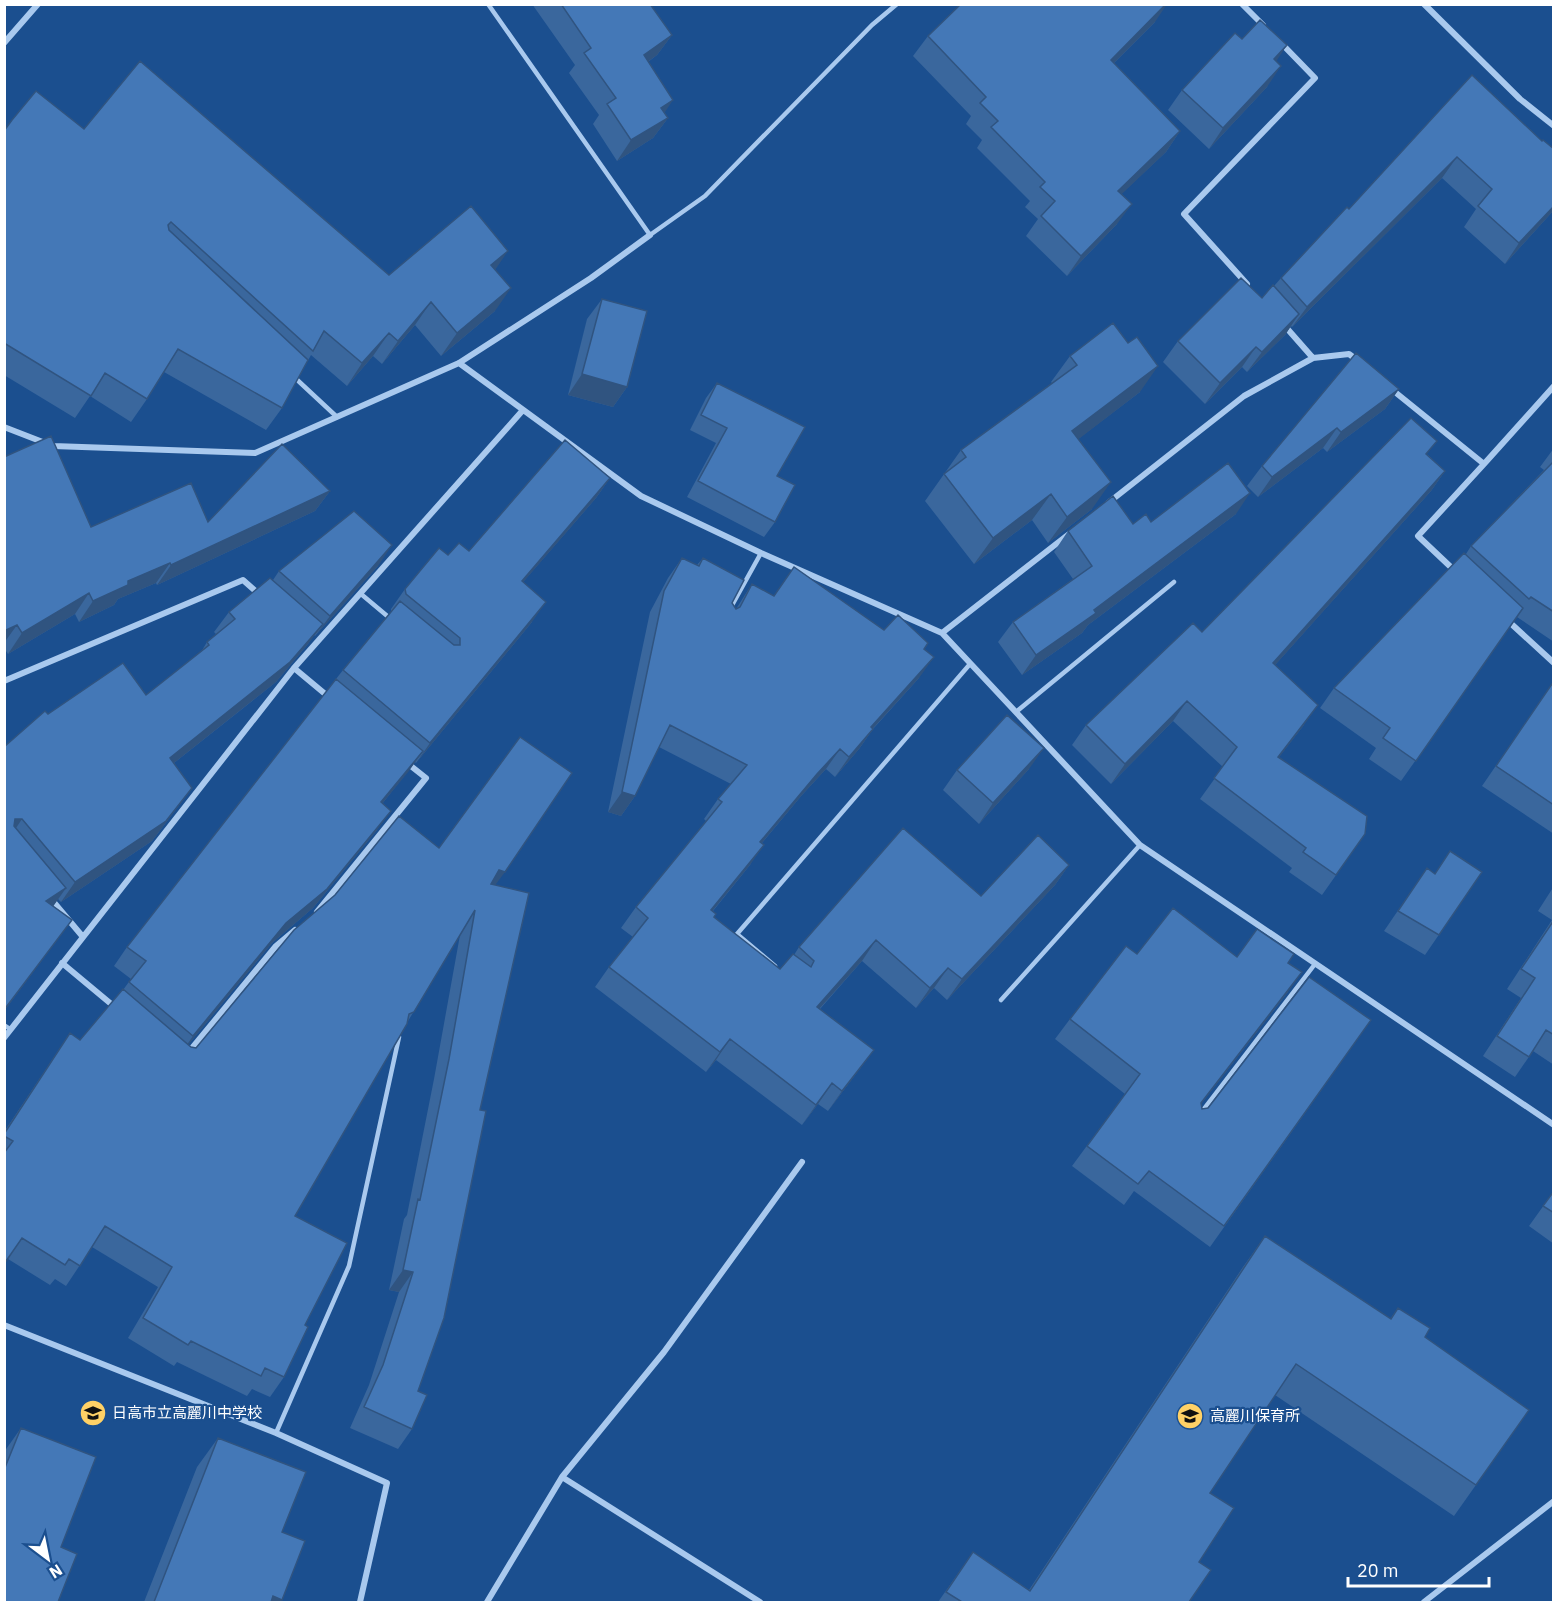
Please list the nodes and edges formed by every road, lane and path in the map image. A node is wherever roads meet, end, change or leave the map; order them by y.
1 (38, 4) edge
2 (488, 4) edge
3 (897, 4) edge
4 (1242, 4) edge
5 (1424, 4) edge
6 (1267, 29) edge
7 (1275, 37) edge
8 (4, 43) edge
9 (1554, 126) edge
10 (650, 235) junction
11 (1253, 290) edge
12 (1275, 315) edge
13 (1313, 358) junction
14 (459, 363) junction
15 (286, 369) edge
16 (1367, 369) edge
17 (1385, 383) edge
18 (1554, 386) edge
19 (523, 410) junction
20 (337, 417) junction
21 (4, 427) edge
22 (1484, 464) junction
23 (1098, 511) edge
24 (1079, 525) edge
25 (761, 554) junction
26 (1460, 576) edge
27 (1174, 582) dead end
28 (361, 594) junction
29 (267, 601) edge
30 (727, 615) edge
31 (1503, 615) edge
32 (397, 624) edge
33 (942, 633) junction
34 (307, 636) edge
35 (315, 644) junction
36 (1554, 663) edge
37 (970, 664) junction
38 (294, 668) junction
39 (4, 681) edge
40 (338, 705) edge
41 (1016, 712) junction
42 (399, 756) edge
43 (1140, 845) junction
44 (47, 894) edge
45 (309, 919) edge
46 (300, 926) edge
47 (83, 937) junction
48 (62, 963) junction
49 (1315, 964) junction
50 (779, 969) edge
51 (1001, 1000) dead end
52 (126, 1017) edge
53 (7, 1027) edge
54 (399, 1037) edge
55 (4, 1038) edge
56 (180, 1063) edge
57 (1197, 1117) edge
58 (1554, 1125) edge
59 (802, 1162) dead end
60 (4, 1325) edge
61 (276, 1433) junction
62 (562, 1477) junction
63 (1554, 1501) edge
64 (360, 1602) edge
65 (487, 1602) edge
66 (760, 1602) edge
67 (1424, 1602) edge

1 - 8 street
2 - 10 lane
3 - 10 lane
4 - 6 street
5 - 9 street
7 - 11 street
10 - 14 street
12 - 13 street
13 - 16 street
13 - 23 street
14 - 19 street
14 - 20 street
15 - 20 lane
17 - 22 street
18 - 22 street
19 - 25 street
19 - 28 street
20 - 21 street
22 - 26 street
24 - 33 street
25 - 30 lane
25 - 33 street
27 - 41 lane
28 - 32 lane
28 - 35 street
29 - 39 street
31 - 36 street
33 - 37 street
34 - 35 street
35 - 38 street
37 - 41 street
37 - 50 lane
38 - 40 street
38 - 47 street
41 - 43 street
42 - 45 street
43 - 49 street
43 - 51 lane
44 - 47 street
46 - 56 street
47 - 48 street
48 - 52 street
48 - 53 street
49 - 57 lane
49 - 58 street
53 - 55 street
54 - 61 lane
59 - 62 street
60 - 61 street
61 - 64 street
62 - 65 street
62 - 66 street
63 - 67 street

